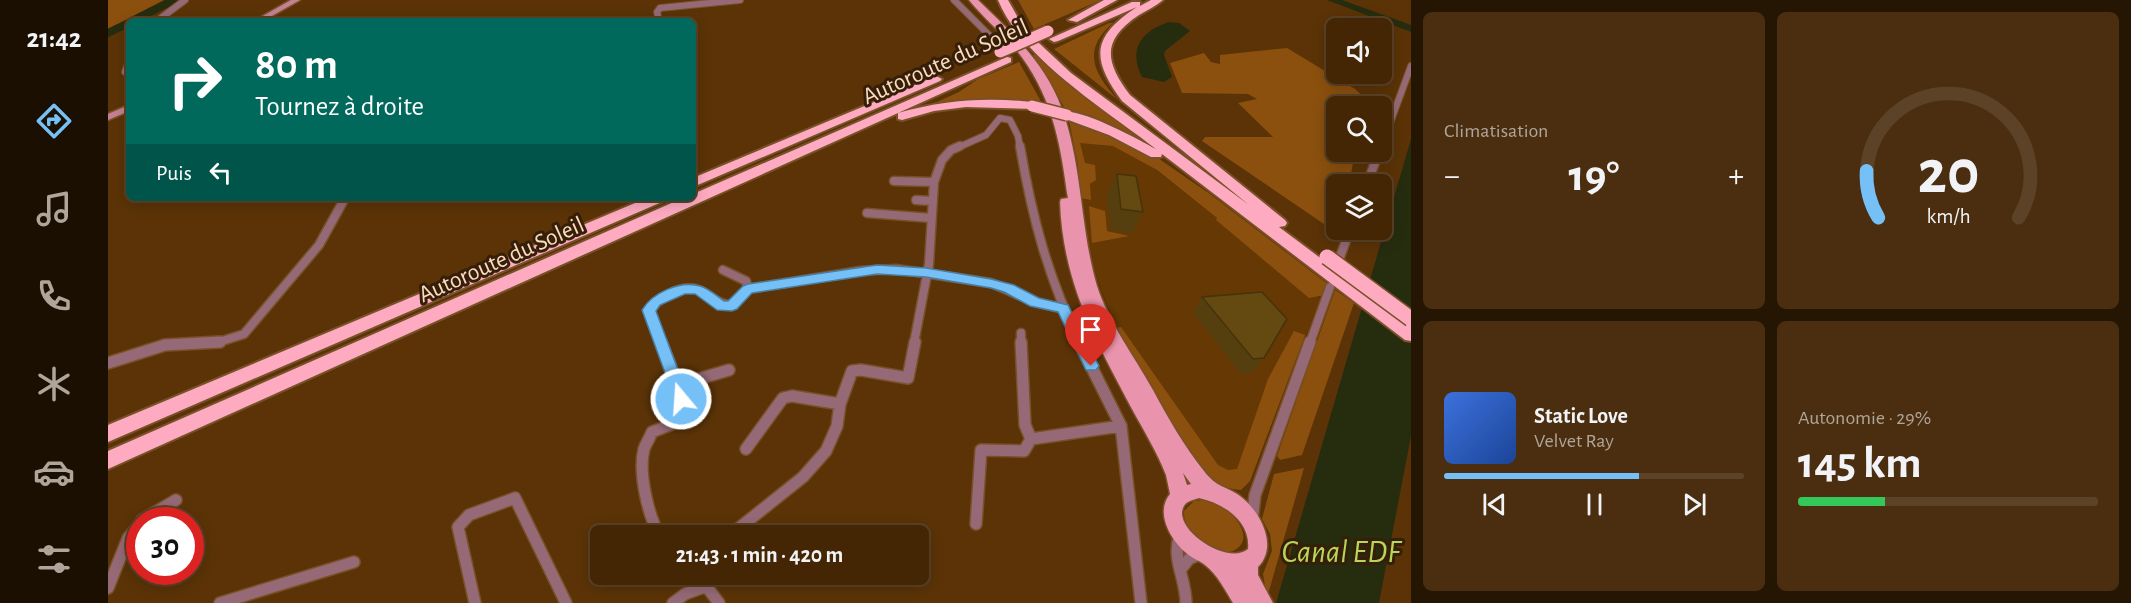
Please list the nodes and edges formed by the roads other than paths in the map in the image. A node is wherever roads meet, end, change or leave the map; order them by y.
1 (184, 0) edge
2 (296, 0) edge
3 (740, 0) edge
4 (954, 0) edge
5 (973, 0) edge
6 (1004, 0) edge
7 (1013, 0) edge
8 (1112, 0) edge
9 (1121, 0) edge
10 (1144, 0) edge
11 (1158, 0) edge
12 (161, 18) edge
13 (263, 18) edge
14 (658, 18) edge
15 (1066, 23) junction
16 (989, 35) dead end
17 (1051, 35) junction
18 (1004, 56) junction
19 (1411, 66) edge
20 (126, 109) edge
21 (108, 117) edge
22 (1392, 118) edge
23 (1068, 166) junction
24 (894, 181) dead end
25 (696, 182) edge
26 (934, 182) junction
27 (724, 186) junction
28 (696, 198) edge
29 (916, 200) dead end
30 (343, 201) edge
31 (652, 201) edge
32 (690, 201) edge
33 (932, 201) junction
34 (1242, 211) junction
35 (867, 213) dead end
36 (931, 218) junction
37 (1280, 223) junction
38 (1344, 240) edge
39 (1333, 257) junction
40 (723, 270) dead end
41 (926, 273) junction
42 (748, 289) junction
43 (1343, 289) junction
44 (1063, 309) junction
45 (1411, 319) edge
46 (1021, 333) dead end
47 (1411, 336) edge
48 (1411, 342) edge
49 (108, 363) edge
50 (729, 369) dead end
51 (678, 385) junction
52 (840, 404) junction
53 (1121, 426) junction
54 (108, 434) edge
55 (1031, 439) junction
56 (746, 449) dead end
57 (108, 460) edge
58 (1180, 495) junction
59 (1219, 495) junction
60 (1255, 495) junction
61 (176, 500) dead end
62 (165, 507) edge
63 (1251, 521) junction
64 (976, 524) dead end
65 (654, 525) edge
66 (743, 525) edge
67 (1180, 535) junction
68 (126, 543) edge
69 (1207, 557) junction
70 (1247, 561) junction
71 (354, 562) dead end
72 (1180, 569) junction
73 (707, 586) joint
74 (108, 588) edge
75 (1244, 591) edge
76 (220, 603) edge
77 (474, 603) edge
78 (566, 603) edge
79 (673, 603) edge
80 (719, 603) edge
81 (1141, 603) edge
82 (1186, 603) edge
83 (1262, 603) edge

1 - 12 street
2 - 13 street
3 - 14 street
4 - 16 street
5 - 23 main road
6 - 34 highway
7 - 37 highway
8 - 15 highway
9 - 15 highway, Autoroute du Soleil
10 - 17 highway, Autoroute du Soleil
11 - 37 highway
15 - 17 highway, Autoroute du Soleil
17 - 18 highway, Autoroute du Soleil
18 - 25 highway, Autoroute du Soleil
18 - 27 highway, Autoroute du Soleil
19 - 22 street
20 - 21 street
23 - 58 main road
23 - 59 main road
24 - 26 street
26 - 33 street
26 - 44 street
27 - 28 highway, Autoroute du Soleil
27 - 34 highway, bridge
29 - 33 street
30 - 49 street
31 - 54 highway, Autoroute du Soleil
32 - 57 highway, Autoroute du Soleil
33 - 36 street
34 - 43 highway
35 - 36 street
36 - 41 street
37 - 39 highway
38 - 39 street
39 - 45 highway, bridge
40 - 42 street
41 - 42 street
41 - 44 street
41 - 52 street
42 - 51 street
43 - 47 highway
43 - 48 highway
43 - 60 street
44 - 53 street
46 - 55 street
50 - 51 street
51 - 65 street
52 - 56 street
52 - 66 street
53 - 55 street
53 - 81 street
55 - 64 street
58 - 59 main road
58 - 67 main road
59 - 60 street
59 - 63 main road
60 - 63 street
61 - 62 street
63 - 70 main road
67 - 69 main road
67 - 72 street
68 - 74 street
69 - 70 main road
69 - 72 street
69 - 75 main road
70 - 75 main road
71 - 76 street
72 - 82 street
73 - 79 street
73 - 80 street
75 - 83 main road
77 - 78 street

